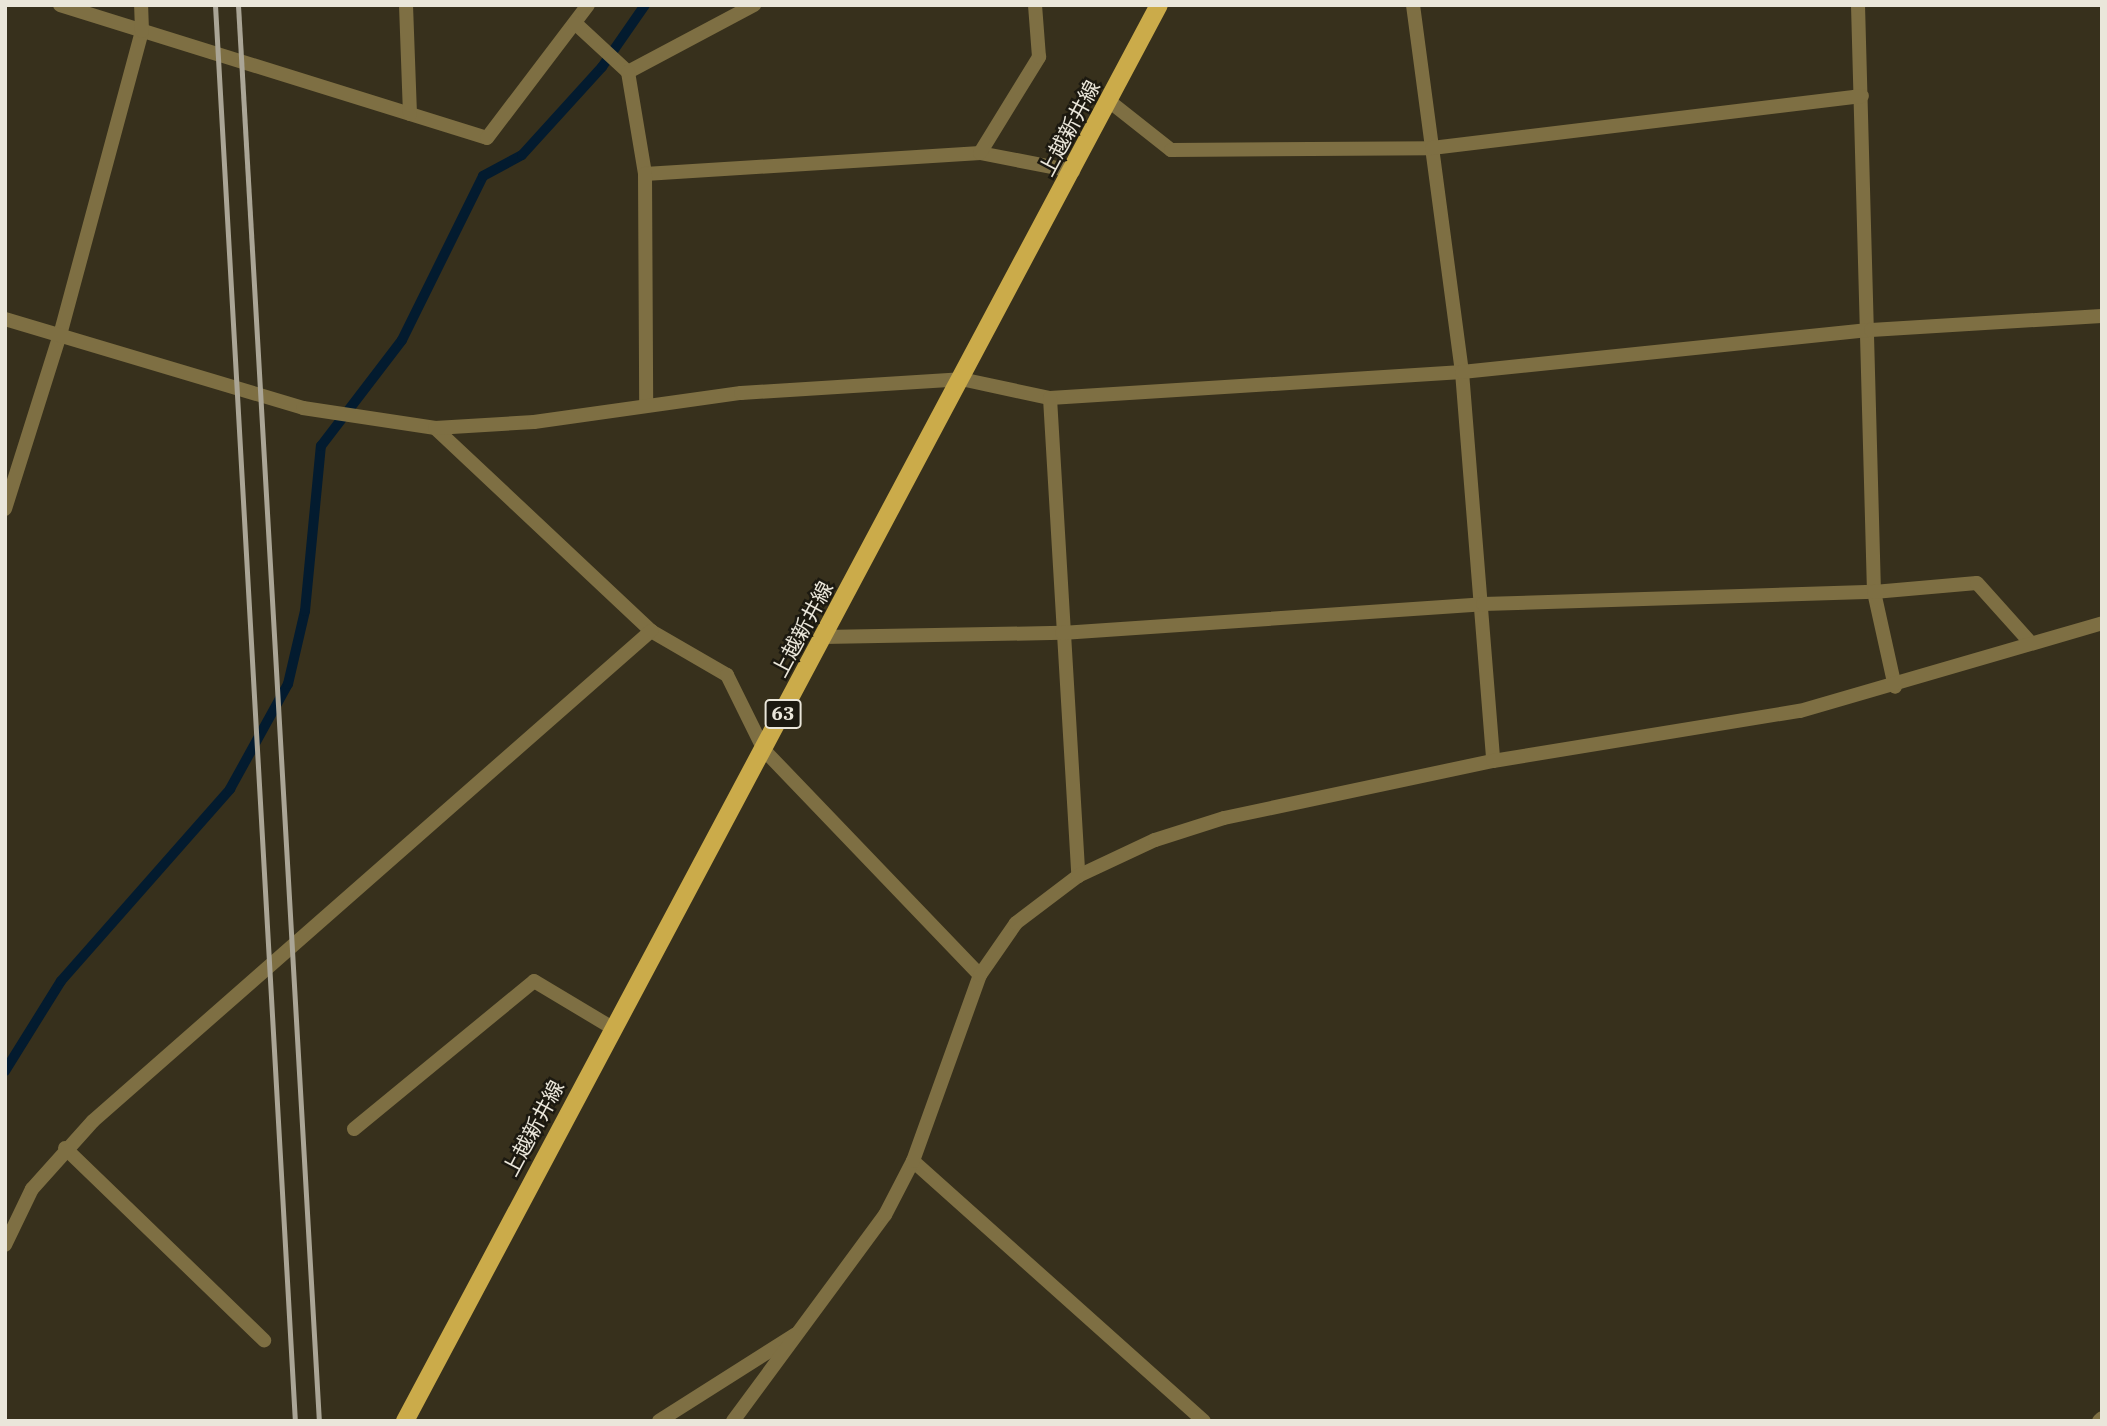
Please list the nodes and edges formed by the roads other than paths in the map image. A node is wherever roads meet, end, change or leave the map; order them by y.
1 (60, 5) edge
2 (141, 5) edge
3 (406, 5) edge
4 (589, 5) edge
5 (754, 5) edge
6 (1035, 5) edge
7 (1159, 5) edge
8 (1413, 5) edge
9 (1858, 5) edge
10 (575, 23) junction
11 (142, 31) junction
12 (627, 71) junction
13 (1862, 96) junction
14 (1109, 101) junction
15 (410, 114) junction
16 (1432, 148) junction
17 (979, 153) junction
18 (1073, 171) junction
19 (645, 174) junction
20 (2102, 316) edge
21 (5, 320) edge
22 (1871, 330) junction
23 (60, 335) junction
24 (1462, 372) junction
25 (961, 379) junction
26 (1050, 398) junction
27 (646, 403) junction
28 (435, 428) junction
29 (5, 509) edge
30 (1874, 592) junction
31 (1483, 604) junction
32 (2102, 623) edge
33 (651, 631) junction
34 (1062, 633) junction
35 (823, 637) junction
36 (2030, 642) junction
37 (1895, 687) junction
38 (764, 750) junction
39 (1493, 761) junction
40 (1078, 876) junction
41 (980, 975) junction
42 (611, 1027) junction
43 (354, 1129) dead end
44 (65, 1148) junction
45 (913, 1161) junction
46 (5, 1245) edge
47 (801, 1332) junction
48 (264, 1340) dead end
49 (405, 1421) edge
50 (659, 1421) edge
51 (733, 1421) edge
52 (1204, 1421) edge

1 - 11 street
2 - 11 street
3 - 15 street
4 - 10 street
5 - 12 street
6 - 17 street
7 - 14 main road, 上越新井線 / 63
8 - 16 street
9 - 13 street
10 - 12 street
10 - 15 street
11 - 15 street
11 - 23 street
12 - 19 street
13 - 16 street
13 - 22 street
14 - 16 street
14 - 18 main road, 上越新井線 / 63
16 - 24 street
17 - 18 street
17 - 19 street
18 - 25 main road, 上越新井線 / 63
19 - 27 street
20 - 22 street
21 - 23 street
22 - 24 street
22 - 30 street
23 - 28 street
23 - 29 street
24 - 26 street
24 - 31 street
25 - 26 street
25 - 27 street
25 - 35 main road, 上越新井線 / 63
26 - 34 street
27 - 28 street
28 - 33 street
30 - 31 street
30 - 36 street
30 - 37 street
31 - 34 street
31 - 39 street
32 - 36 street
33 - 38 street
33 - 44 street
34 - 35 street
34 - 40 street
35 - 38 main road, 上越新井線 / 63
36 - 37 street
37 - 39 street
38 - 41 street
38 - 42 main road, 上越新井線 / 63
39 - 40 street
40 - 41 street
41 - 45 street
42 - 43 street
42 - 49 main road, 上越新井線 / 63
44 - 46 street
44 - 48 street
45 - 47 street
45 - 52 street
47 - 50 street
47 - 51 street

